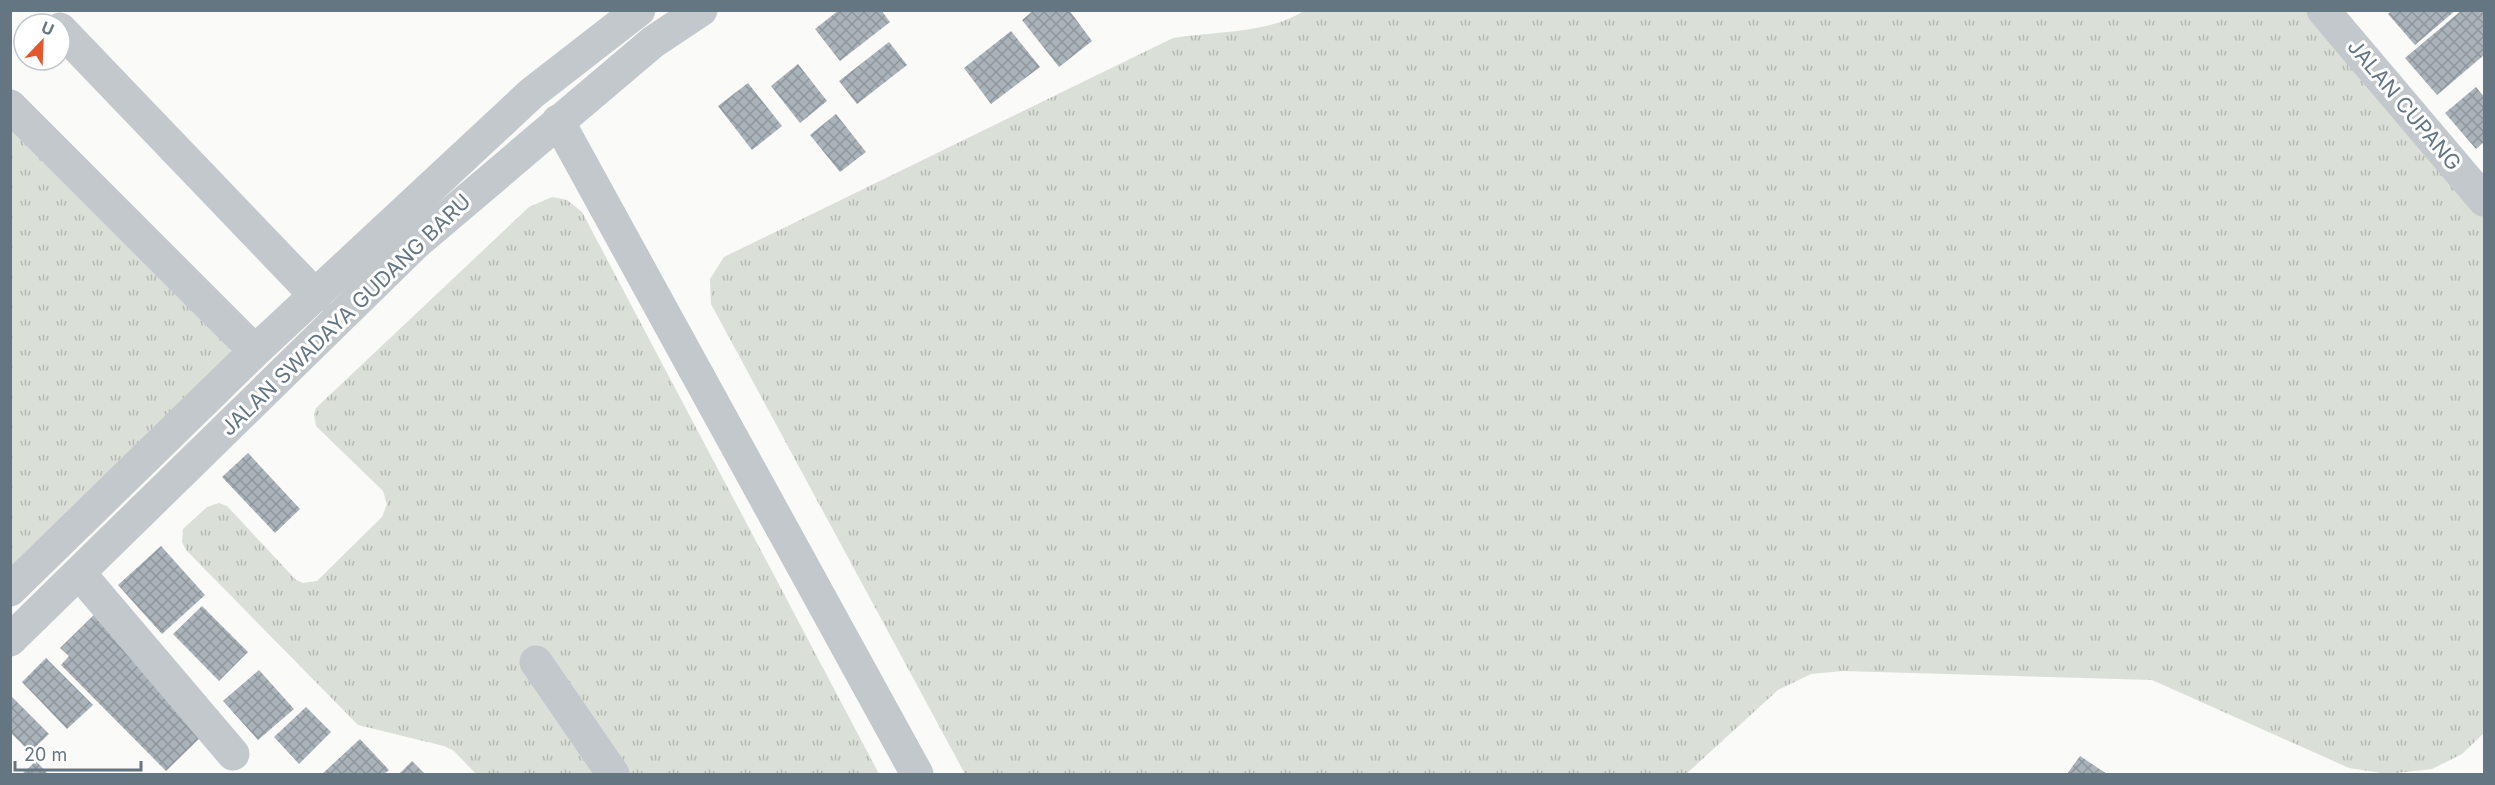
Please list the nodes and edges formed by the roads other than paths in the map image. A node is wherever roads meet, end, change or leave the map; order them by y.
1 (639, 10) edge
2 (701, 10) edge
3 (2323, 10) edge
4 (72, 42) edge
5 (10, 106) edge
6 (558, 121) junction
7 (2484, 200) edge
8 (316, 296) junction
9 (255, 351) junction
10 (80, 574) junction
11 (10, 590) edge
12 (10, 640) edge
13 (536, 662) dead end
14 (233, 754) dead end
15 (613, 774) edge
16 (917, 774) edge

1 - 8 street
2 - 6 street, JALAN SWADAYA GUDANG BARU
3 - 7 street, JALAN CUPANG
4 - 8 street
5 - 9 street
6 - 10 street, JALAN SWADAYA GUDANG BARU
6 - 16 street
8 - 9 street
9 - 11 street
10 - 12 street, JALAN SWADAYA GUDANG BARU
10 - 14 street
13 - 15 street

